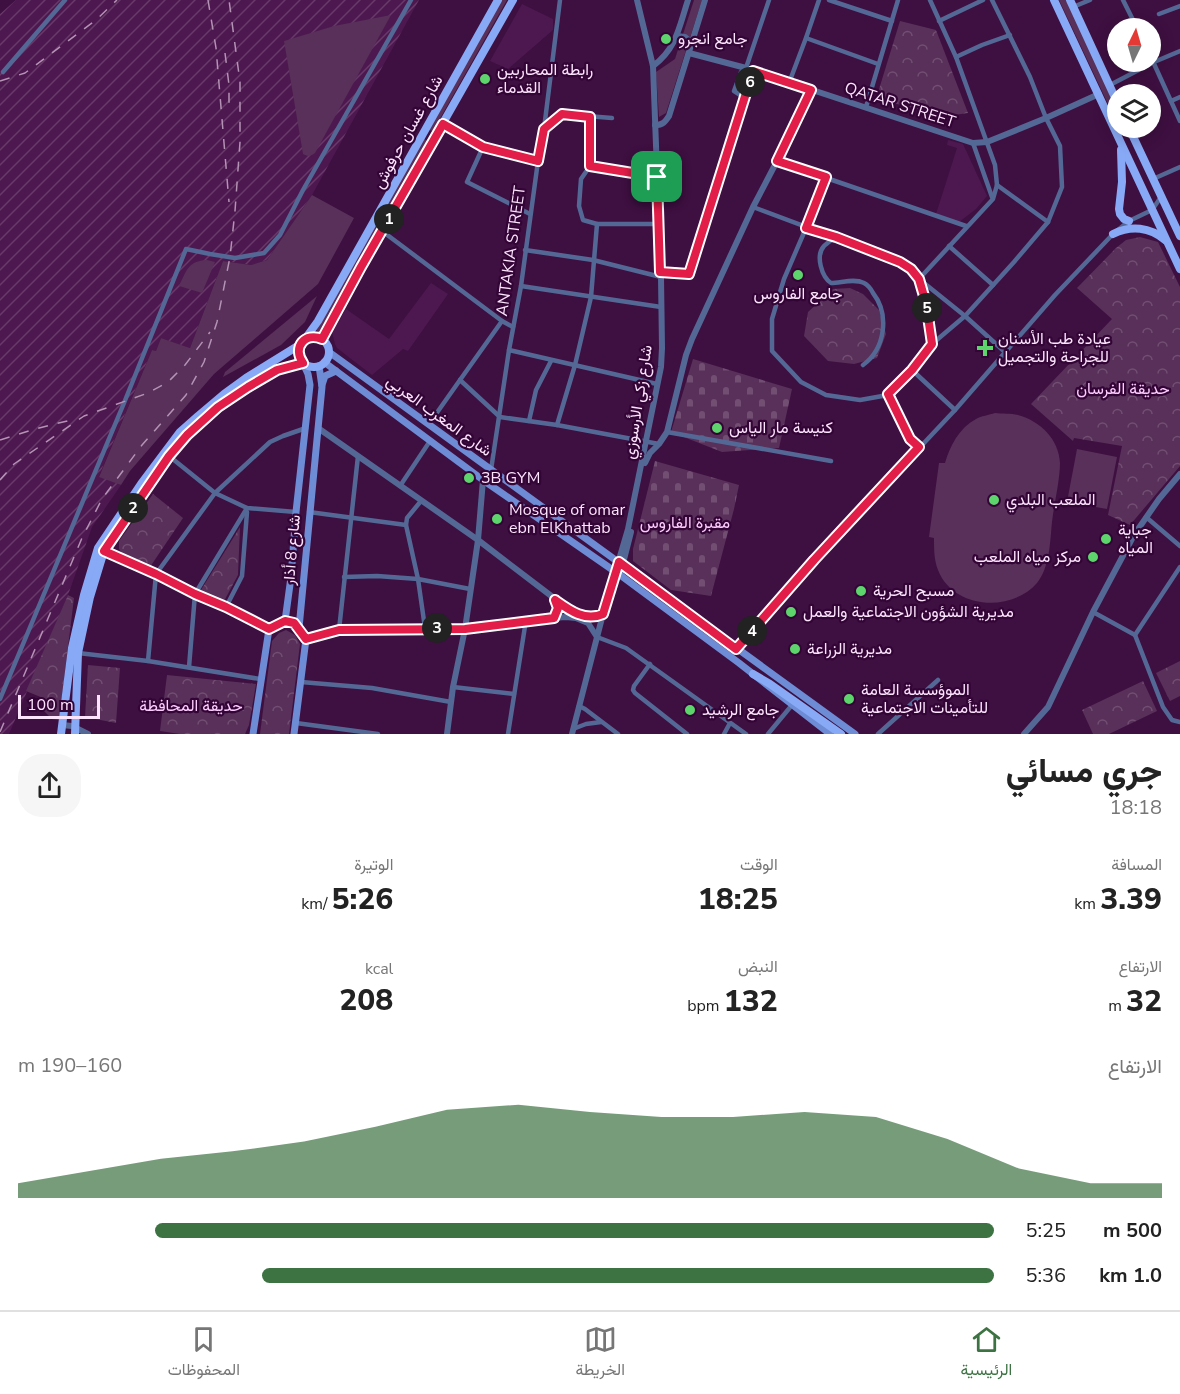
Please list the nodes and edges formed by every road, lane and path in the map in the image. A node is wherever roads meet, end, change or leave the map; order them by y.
1 (65, 0) edge
2 (411, 0) edge
3 (498, 0) edge
4 (513, 0) edge
5 (560, 0) edge
6 (637, 0) edge
7 (688, 0) edge
8 (705, 0) edge
9 (769, 0) edge
10 (819, 0) edge
11 (829, 0) edge
12 (898, 0) edge
13 (930, 0) edge
14 (983, 0) edge
15 (992, 0) edge
16 (1054, 0) edge
17 (1090, 0) edge
18 (1123, 0) edge
19 (1072, 4) edge
20 (1180, 6) edge
21 (1159, 14) dead end
22 (1132, 18) edge
23 (892, 21) junction
24 (939, 21) junction
25 (1010, 35) junction
26 (676, 36) junction
27 (806, 38) junction
28 (692, 43) junction
29 (1180, 51) edge
30 (689, 52) junction
31 (956, 57) junction
32 (1161, 59) edge
33 (878, 64) junction
34 (653, 66) junction
35 (750, 70) junction
36 (3, 72) dead end
37 (1135, 72) edge
38 (1158, 72) edge
39 (789, 83) junction
40 (1107, 84) edge
41 (1112, 84) edge
42 (811, 90) junction
43 (1099, 94) junction
44 (1180, 97) edge
45 (745, 98) junction
46 (1171, 101) junction
47 (866, 107) junction
48 (590, 117) junction
49 (612, 118) dead end
50 (1046, 118) junction
51 (1180, 121) edge
52 (443, 124) junction
53 (655, 125) junction
54 (544, 129) junction
55 (423, 132) junction
56 (434, 138) junction
57 (1134, 138) edge
58 (987, 142) junction
59 (973, 143) junction
60 (1120, 143) junction
61 (483, 147) junction
62 (538, 161) junction
63 (777, 161) junction
64 (590, 166) junction
65 (1180, 167) edge
66 (657, 177) junction
67 (826, 177) junction
68 (1153, 179) junction
69 (997, 185) junction
70 (1161, 197) junction
71 (993, 199) junction
72 (753, 207) junction
73 (1152, 210) junction
74 (530, 214) junction
75 (1130, 221) junction
76 (1048, 222) junction
77 (597, 224) junction
78 (658, 224) junction
79 (966, 226) junction
80 (806, 228) junction
81 (382, 231) junction
82 (1113, 234) junction
83 (1180, 236) edge
84 (836, 237) junction
85 (1168, 245) junction
86 (949, 246) junction
87 (525, 250) junction
88 (593, 260) junction
89 (1180, 269) edge
90 (661, 275) junction
91 (919, 279) junction
92 (993, 285) junction
93 (521, 286) junction
94 (591, 297) junction
95 (661, 307) junction
96 (965, 316) junction
97 (502, 321) junction
98 (513, 327) junction
99 (322, 339) junction
100 (303, 342) junction
101 (932, 344) junction
102 (509, 350) junction
103 (329, 352) junction
104 (1006, 352) junction
105 (551, 361) junction
106 (303, 363) junction
107 (321, 364) junction
108 (575, 365) junction
109 (863, 365) dead end
110 (912, 370) junction
111 (336, 371) junction
112 (460, 380) junction
113 (657, 384) junction
114 (322, 387) junction
115 (888, 394) junction
116 (955, 410) junction
117 (436, 414) dead end
118 (500, 417) junction
119 (529, 421) junction
120 (556, 425) junction
121 (306, 428) junction
122 (318, 428) junction
123 (666, 432) junction
124 (430, 441) junction
125 (646, 442) junction
126 (659, 444) junction
127 (919, 447) junction
128 (169, 456) junction
129 (358, 456) junction
130 (831, 461) dead end
131 (491, 470) junction
132 (1180, 474) edge
133 (483, 480) junction
134 (400, 486) junction
135 (215, 493) junction
136 (421, 501) junction
137 (247, 508) junction
138 (296, 512) junction
139 (309, 512) junction
140 (351, 516) junction
141 (1146, 517) junction
142 (406, 525) junction
143 (478, 540) junction
144 (1180, 546) edge
145 (104, 551) junction
146 (621, 564) junction
147 (1180, 567) edge
148 (618, 573) junction
149 (156, 574) junction
150 (344, 577) junction
151 (418, 579) junction
152 (470, 589) junction
153 (195, 594) junction
154 (555, 600) junction
155 (226, 607) junction
156 (1093, 612) junction
157 (603, 614) junction
158 (554, 618) junction
159 (526, 620) junction
160 (285, 621) junction
161 (299, 628) junction
162 (425, 628) junction
163 (269, 629) junction
164 (465, 629) junction
165 (339, 630) junction
166 (1135, 635) junction
167 (597, 637) junction
168 (306, 639) junction
169 (736, 649) junction
170 (78, 653) junction
171 (148, 661) junction
172 (650, 664) junction
173 (189, 667) junction
174 (753, 674) junction
175 (260, 678) junction
176 (938, 680) dead end
177 (301, 682) junction
178 (453, 687) junction
179 (514, 694) junction
180 (0, 699) edge
181 (451, 702) junction
182 (792, 705) junction
183 (578, 706) junction
184 (601, 722) junction
185 (1180, 722) edge
186 (296, 723) junction
187 (730, 723) junction
188 (62, 730) edge
189 (75, 730) edge
190 (572, 731) edge
191 (88, 734) edge
192 (253, 734) edge
193 (294, 734) edge
194 (378, 734) edge
195 (447, 734) edge
196 (508, 734) edge
197 (618, 734) edge
198 (687, 734) edge
199 (724, 734) edge
200 (746, 734) edge
201 (768, 734) edge
202 (830, 734) edge
203 (841, 734) edge
204 (855, 734) edge
205 (878, 734) edge
206 (1024, 734) edge

1 - 36 street
2 - 180 street
3 - 55 main road, شارع غسان حرفوش
4 - 52 main road, شارع غسان حرفوش
5 - 54 street, ANTAKIA STREET
6 - 34 street, شارع زكي الأرسوزي
7 - 26 street
8 - 28 street
9 - 35 street
10 - 27 street
11 - 23 street
12 - 23 street
13 - 24 street
14 - 24 street
15 - 25 street
16 - 43 main road
17 - 19 street
18 - 22 street
19 - 40 main road
20 - 21 street
23 - 33 street
24 - 31 street
25 - 31 street
25 - 50 street
26 - 28 street
26 - 34 street
27 - 33 street
27 - 39 street
28 - 30 street
29 - 32 street
30 - 35 street, QATAR STREET
30 - 53 street
31 - 58 street
33 - 47 street
34 - 53 street, شارع زكي الأرسوزي
35 - 39 street, QATAR STREET
35 - 45 street
35 - 45 street
37 - 41 street
38 - 46 street
39 - 42 street, QATAR STREET
42 - 47 street, QATAR STREET
42 - 63 street
43 - 50 street, QATAR STREET
43 - 60 main road
44 - 46 street
45 - 90 street
46 - 51 street
47 - 59 street, QATAR STREET
48 - 49 street
48 - 54 street
48 - 64 street
50 - 58 street, QATAR STREET
50 - 76 street
52 - 56 main road, شارع غسان حرفوش
52 - 61 street
53 - 66 street, شارع زكي الأرسوزي
54 - 62 street, ANTAKIA STREET
55 - 56 main road
55 - 100 main road, شارع غسان حرفوش
56 - 81 main road, شارع غسان حرفوش
57 - 68 main road
58 - 59 street, QATAR STREET
58 - 69 street
59 - 71 street
60 - 73 main road
60 - 75 main road
61 - 62 street
61 - 74 street
62 - 74 street, ANTAKIA STREET
63 - 67 street
63 - 72 street
64 - 66 street
64 - 77 street
65 - 68 street
66 - 78 street, شارع زكي الأرسوزي
67 - 79 street
67 - 80 street
68 - 70 main road
69 - 71 street
69 - 76 street
70 - 73 street
70 - 83 main road
71 - 79 street
72 - 80 street
72 - 123 street
73 - 75 street
73 - 85 main road
74 - 87 street, ANTAKIA STREET
75 - 82 street
76 - 92 street
77 - 78 street
77 - 88 street
78 - 90 street, شارع زكي الأرسوزي
79 - 86 street
80 - 84 street
80 - 115 street
81 - 97 street
81 - 99 main road, شارع غسان حرفوش
82 - 85 main road
82 - 104 street
84 - 91 street
84 - 109 street
85 - 89 main road
86 - 91 street
86 - 92 street
87 - 88 street
87 - 93 street, ANTAKIA STREET
88 - 90 street
88 - 94 street
90 - 95 street, شارع زكي الأرسوزي
91 - 96 street
91 - 101 street
92 - 96 street
93 - 94 street
93 - 98 street, ANTAKIA STREET
94 - 95 street
94 - 108 street
95 - 113 street, شارع زكي الأرسوزي
96 - 101 street
96 - 104 street
97 - 98 street
97 - 112 street
98 - 102 street, ANTAKIA STREET
99 - 100 main road
99 - 103 main road
100 - 106 main road
100 - 188 main road
101 - 110 street
102 - 105 street
102 - 118 street, ANTAKIA STREET
103 - 107 main road
103 - 131 main road, شارع المغرب العربي
104 - 116 street
105 - 108 street
105 - 119 street
106 - 107 main road
106 - 121 main road
106 - 128 main road
107 - 111 main road, شارع المغرب العربي
107 - 114 main road, شارع 8 أذار
108 - 113 street
108 - 120 street
110 - 115 street
110 - 116 street
111 - 114 main road
111 - 124 main road, شارع المغرب العربي
112 - 117 street
112 - 118 street
113 - 125 street, شارع زكي الأرسوزي
114 - 122 main road, شارع 8 أذار
115 - 127 street
116 - 127 street
118 - 119 street
118 - 131 street, ANTAKIA STREET
119 - 120 street
120 - 125 street
121 - 135 street
121 - 138 main road
122 - 129 street
122 - 139 main road, شارع 8 أذار
123 - 126 street
123 - 130 street
124 - 133 main road, شارع المغرب العربي
124 - 134 street
125 - 126 street
125 - 146 street, شارع زكي الأرسوزي
126 - 146 street
127 - 169 street
128 - 135 street
128 - 145 main road
129 - 134 street
129 - 140 street
131 - 146 main road, شارع المغرب العربي
132 - 141 street
133 - 143 street
133 - 148 main road, شارع المغرب العربي
134 - 136 street
135 - 137 street
135 - 149 street
136 - 142 street
136 - 143 street
137 - 138 street
137 - 153 street
137 - 155 street
138 - 160 main road
139 - 140 street
139 - 161 main road, شارع 8 أذار
140 - 142 street
140 - 150 street
141 - 144 street
141 - 156 street
142 - 151 street
143 - 152 street
143 - 154 street
145 - 149 street
145 - 170 main road
146 - 148 street, شارع زكي الأرسوزي
146 - 169 main road, شارع المغرب العربي
147 - 166 street
148 - 157 street, شارع زكي الأرسوزي
148 - 174 main road, شارع المغرب العربي
149 - 153 street
149 - 171 street
150 - 151 street
150 - 165 street
151 - 152 street
151 - 162 street
152 - 164 street
153 - 155 street
153 - 173 street
154 - 157 street
154 - 158 street
155 - 163 street
156 - 166 street
156 - 206 street
157 - 167 street, شارع زكي الأرسوزي
158 - 159 street
158 - 167 street
159 - 164 street
159 - 179 street
160 - 161 main road
160 - 163 main road
161 - 168 main road
162 - 164 street
162 - 165 street
163 - 175 main road
164 - 178 street
165 - 168 street
166 - 185 street
167 - 172 street
167 - 183 street, شارع زكي الأرسوزي
168 - 177 main road
169 - 204 main road, شارع المغرب العربي
170 - 171 street
170 - 189 main road
171 - 173 street
172 - 187 street
172 - 198 street
173 - 175 street
174 - 182 main road, شارع المغرب العربي
174 - 203 main road
175 - 192 main road
176 - 205 street
177 - 181 street
177 - 186 main road
178 - 179 street
178 - 181 street
179 - 196 street
181 - 195 street
182 - 201 street
182 - 202 main road, شارع المغرب العربي
183 - 184 street
183 - 190 street, شارع زكي الأرسوزي
184 - 190 street
184 - 197 street
186 - 193 main road
186 - 194 street
187 - 199 street
187 - 200 street
188 - 189 street
189 - 191 street

